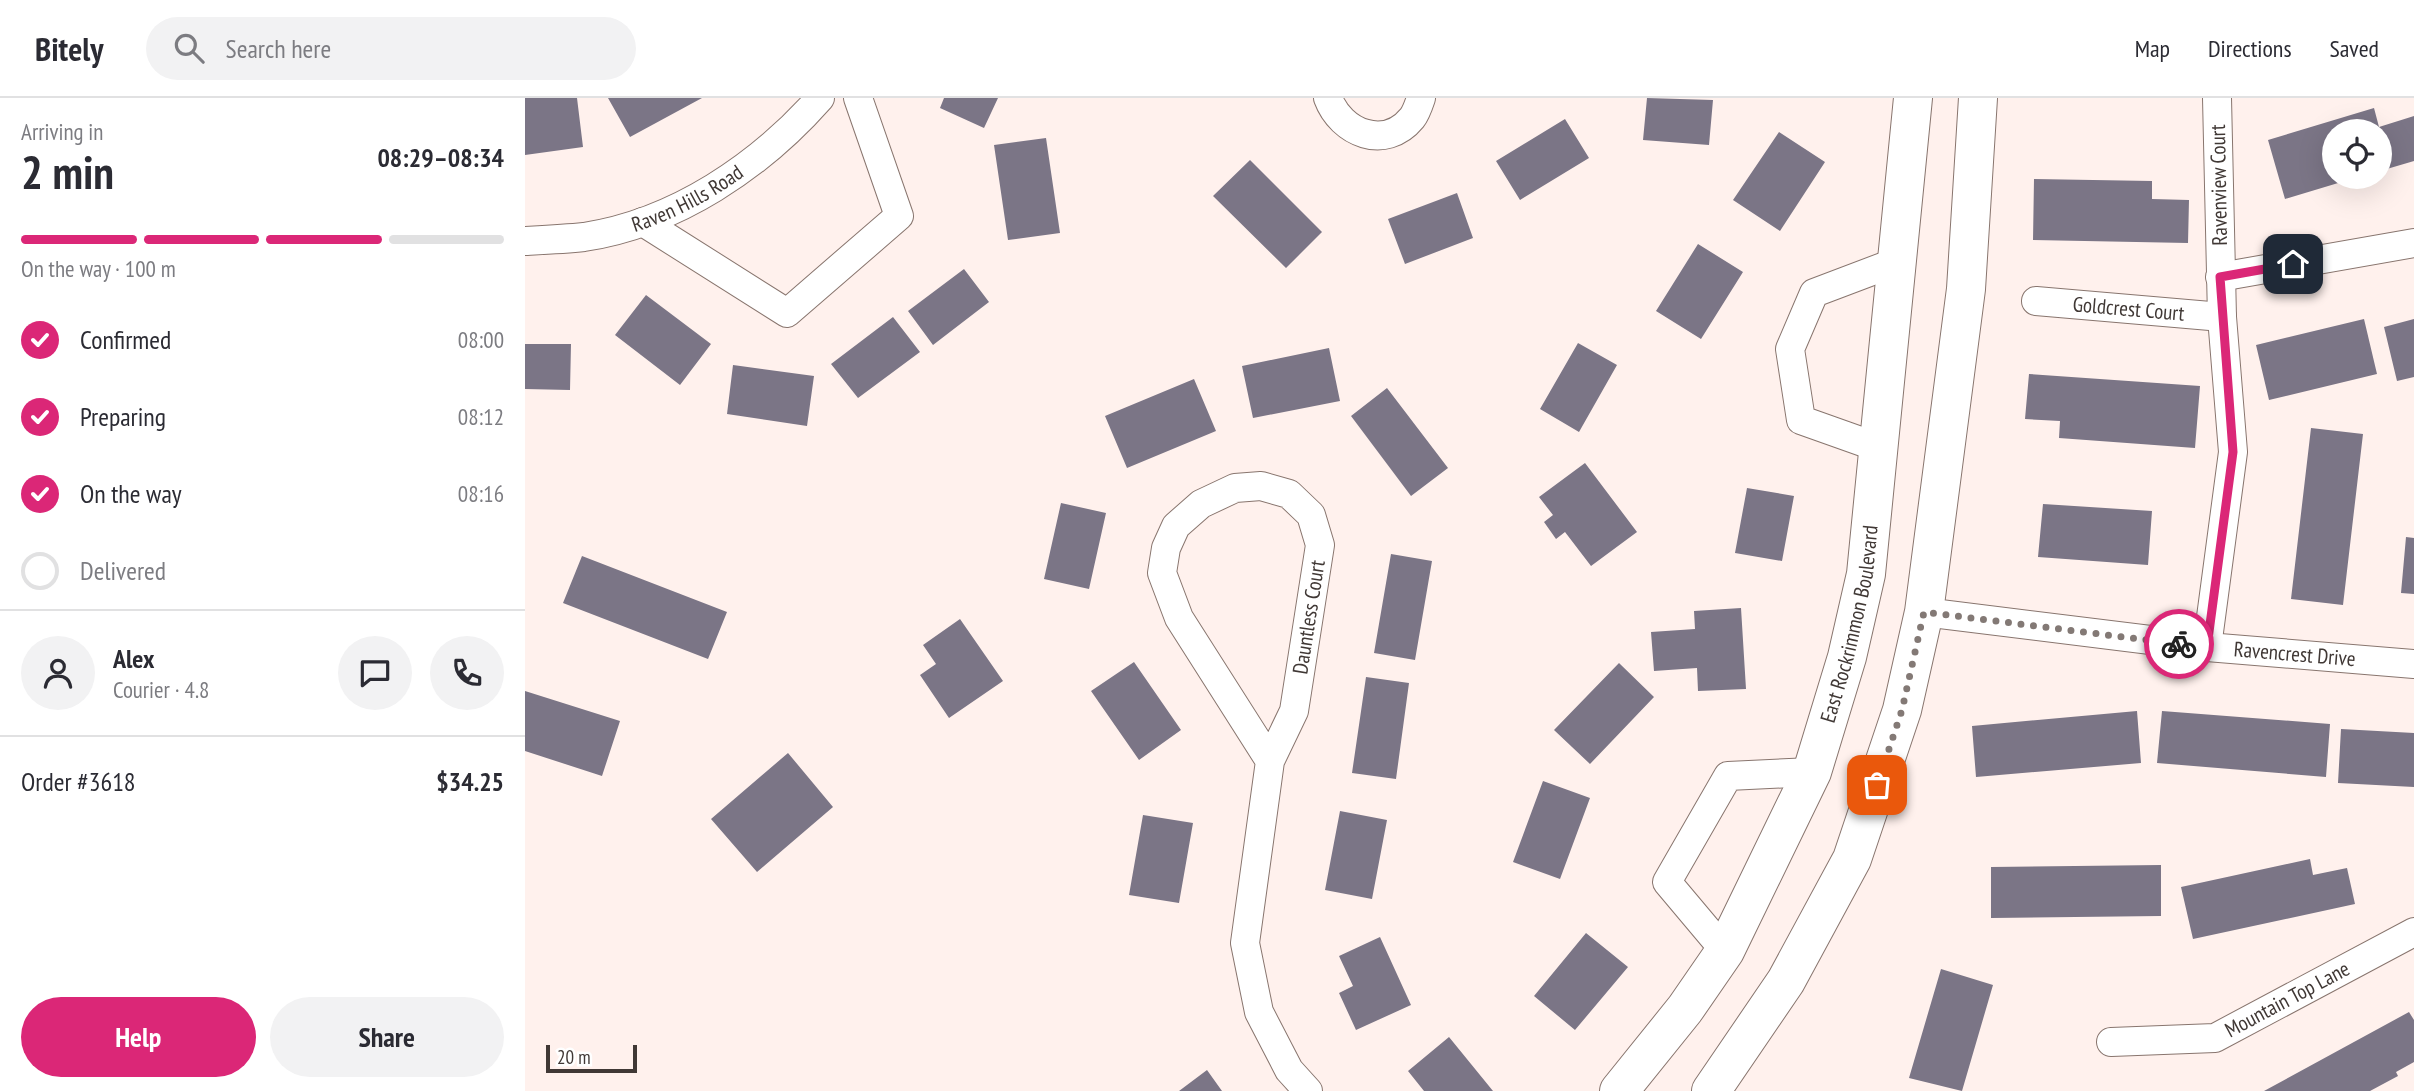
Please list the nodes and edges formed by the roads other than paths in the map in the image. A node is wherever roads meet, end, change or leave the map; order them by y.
1 (820, 98) edge
2 (858, 98) edge
3 (1328, 98) edge
4 (1421, 98) edge
5 (1913, 98) edge
6 (1978, 98) edge
7 (2217, 98) edge
8 (643, 222) junction
9 (525, 241) edge
10 (2414, 243) edge
11 (1896, 262) junction
12 (2220, 277) junction
13 (2036, 302) dead end
14 (2222, 317) junction
15 (1877, 447) junction
16 (1924, 612) junction
17 (2207, 647) junction
18 (2414, 664) edge
19 (1270, 761) junction
20 (1812, 772) junction
21 (2414, 932) edge
22 (1725, 951) junction
23 (2111, 1042) dead end
24 (1308, 1091) edge
25 (1619, 1091) edge
26 (1711, 1091) edge

1 - 8 street, Raven Hills Road
2 - 8 street
3 - 4 street
5 - 11 main road, East Rockrimmon Boulevard
6 - 16 main road
7 - 12 street, Ravenview Court
8 - 9 street, Raven Hills Road
10 - 12 street
11 - 15 main road, East Rockrimmon Boulevard
11 - 15 street
12 - 14 street, Ravenview Court
13 - 14 street, Goldcrest Court
14 - 17 street, Ravenview Court
15 - 20 main road, East Rockrimmon Boulevard
16 - 17 street, Ravencrest Drive
16 - 26 main road
17 - 18 street, Ravencrest Drive
19 - 19 street, Dauntless Court
19 - 24 street, Dauntless Court
20 - 22 main road, East Rockrimmon Boulevard
20 - 22 street
21 - 23 street, Mountain Top Lane
22 - 25 main road, East Rockrimmon Boulevard

